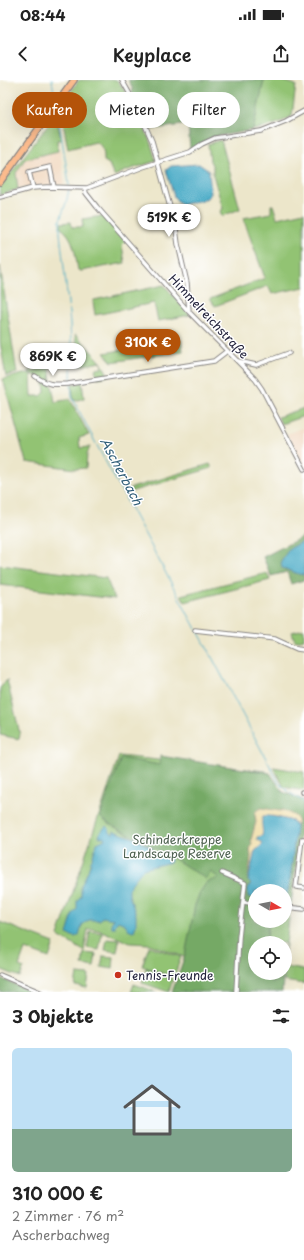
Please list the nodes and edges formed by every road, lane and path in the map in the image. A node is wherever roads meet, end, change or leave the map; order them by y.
1 (74, 80) edge
2 (122, 80) edge
3 (304, 111) edge
4 (158, 162) junction
5 (0, 182) edge
6 (54, 187) junction
7 (32, 188) junction
8 (85, 188) junction
9 (0, 197) edge
10 (190, 312) junction
11 (227, 351) junction
12 (289, 353) dead end
13 (238, 361) junction
14 (35, 376) dead end
15 (304, 469) edge
16 (197, 631) dead end
17 (304, 650) edge
18 (303, 839) edge
19 (299, 859) junction
20 (304, 859) edge
21 (222, 873) dead end
22 (304, 888) edge
23 (244, 902) junction
24 (248, 903) edge
25 (292, 908) edge
26 (304, 909) edge
27 (0, 975) edge
28 (40, 992) edge
29 (236, 992) edge

1 - 5 highway
2 - 4 street
3 - 4 street
4 - 8 street
4 - 10 street
6 - 7 street
6 - 7 street
6 - 8 street
7 - 9 street
8 - 10 street, Himmelreichstraße
10 - 11 street, Himmelreichstraße
11 - 13 street, Himmelreichstraße
11 - 14 street
12 - 13 street
13 - 15 street, Himmelreichstraße
16 - 17 street
18 - 19 street
19 - 20 street
19 - 22 street
21 - 23 street
23 - 24 street
23 - 29 street
25 - 26 street
27 - 28 street

